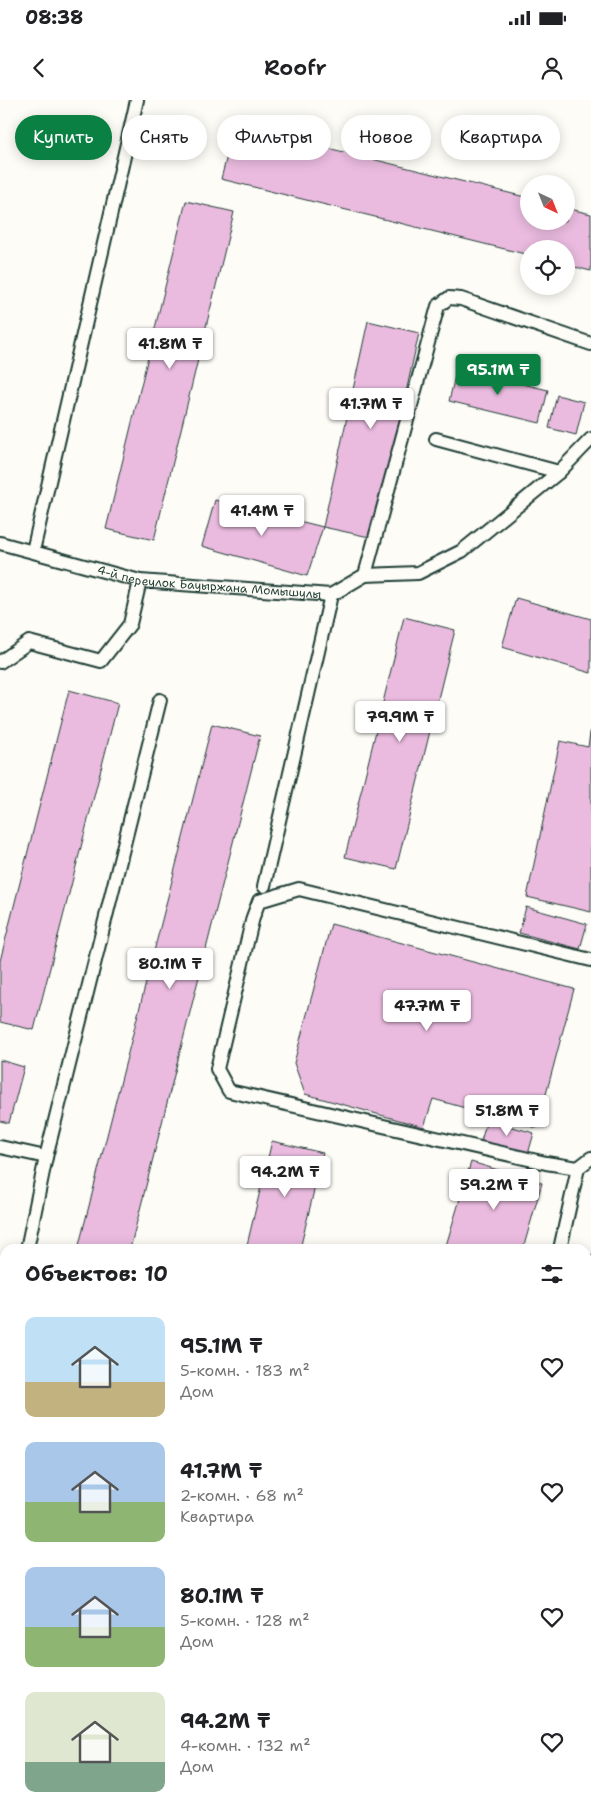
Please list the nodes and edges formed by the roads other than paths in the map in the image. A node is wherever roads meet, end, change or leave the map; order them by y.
1 (137, 100) edge
2 (591, 344) edge
3 (436, 439) dead end
4 (591, 439) edge
5 (559, 472) junction
6 (0, 542) edge
7 (33, 551) junction
8 (365, 575) junction
9 (140, 581) junction
10 (330, 595) junction
11 (0, 662) edge
12 (160, 700) dead end
13 (264, 886) dead end
14 (591, 960) edge
15 (0, 1147) edge
16 (46, 1158) junction
17 (591, 1158) edge
18 (578, 1168) junction
19 (28, 1244) edge
20 (561, 1244) edge

1 - 7 lane
2 - 8 lane
3 - 5 lane
4 - 5 lane
5 - 8 lane
6 - 7 lane, 4-й переулок Бауыржана Момышулы
7 - 9 lane, 4-й переулок Бауыржана Момышулы
8 - 10 lane, 4-й переулок Бауыржана Момышулы
9 - 10 lane, 4-й переулок Бауыржана Момышулы
9 - 11 lane
10 - 13 lane
12 - 16 lane
14 - 18 lane
15 - 16 lane
16 - 19 lane
17 - 18 lane
18 - 20 lane

